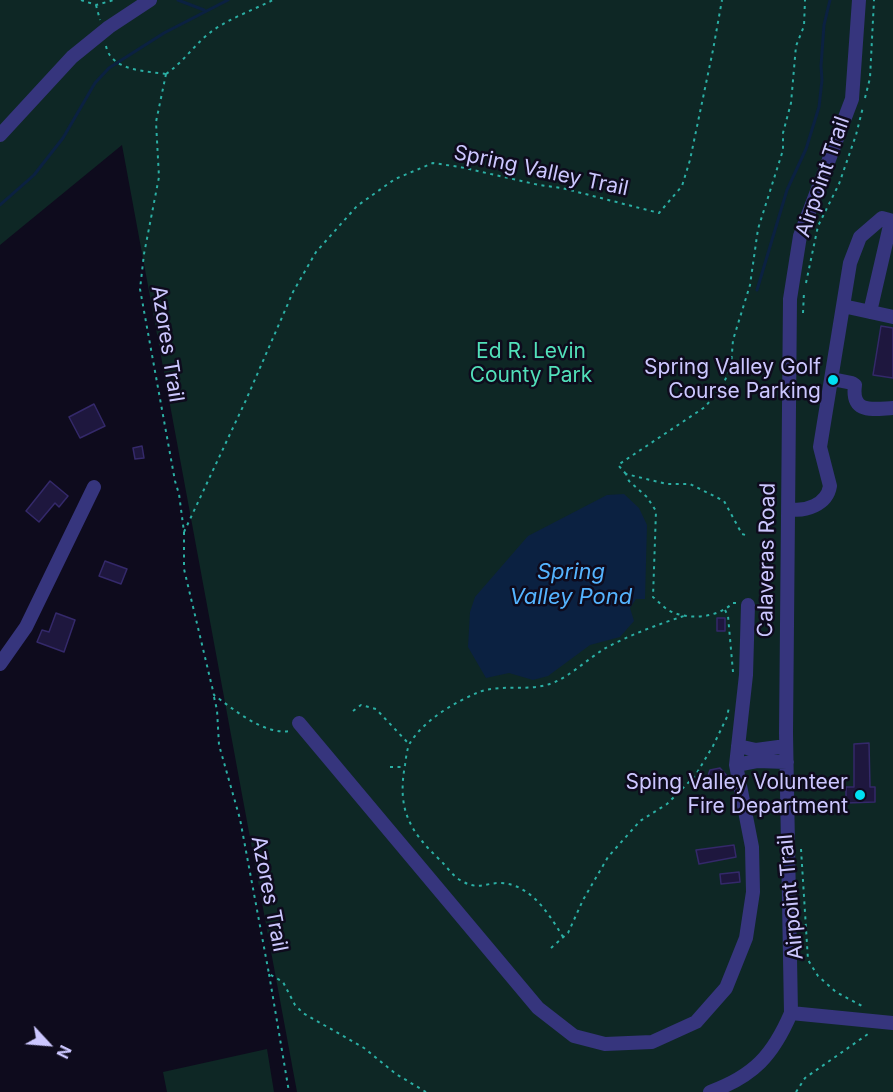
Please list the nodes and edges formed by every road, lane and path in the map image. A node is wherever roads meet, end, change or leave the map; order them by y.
1 (81, 0) edge
2 (114, 0) edge
3 (150, 0) edge
4 (273, 0) edge
5 (722, 0) edge
6 (805, 0) edge
7 (859, 0) edge
8 (874, 0) edge
9 (96, 5) junction
10 (103, 32) junction
11 (166, 74) junction
12 (0, 135) edge
13 (892, 221) edge
14 (843, 306) junction
15 (870, 312) junction
16 (893, 317) edge
17 (803, 320) dead end
18 (832, 379) junction
19 (893, 408) edge
20 (626, 474) junction
21 (94, 487) dead end
22 (789, 509) junction
23 (184, 532) junction
24 (749, 536) dead end
25 (744, 604) joint
26 (725, 610) junction
27 (684, 616) junction
28 (0, 664) edge
29 (733, 674) dead end
30 (214, 695) junction
31 (730, 705) dead end
32 (354, 711) dead end
33 (299, 723) joint
34 (409, 744) junction
35 (738, 746) junction
36 (786, 746) junction
37 (787, 762) junction
38 (736, 765) junction
39 (390, 767) dead end
40 (405, 767) junction
41 (801, 841) dead end
42 (563, 937) junction
43 (550, 948) dead end
44 (269, 974) junction
45 (791, 1012) junction
46 (868, 1020) junction
47 (893, 1023) edge
48 (289, 1092) edge
49 (426, 1092) edge
50 (710, 1092) edge
51 (796, 1092) edge

1 - 9 path
2 - 9 path
3 - 10 street
4 - 11 path
5 - 23 path, Spring Valley Trail
6 - 20 path
7 - 22 street, Calaveras Road
8 - 17 path, Airpoint Trail
9 - 10 path
10 - 11 path
10 - 12 street
11 - 23 path, Azores Trail
13 - 14 street
13 - 15 street
14 - 15 street
14 - 18 street
15 - 16 street
18 - 19 street
18 - 22 street
20 - 24 path
20 - 27 path
21 - 28 street
22 - 36 street, Calaveras Road
23 - 30 path, Azores Trail
25 - 26 path
25 - 35 street
26 - 27 path
26 - 29 path
27 - 34 path
30 - 33 path
30 - 44 path, Azores Trail
31 - 42 path
32 - 34 path
33 - 38 street
34 - 40 path
35 - 36 street
35 - 38 street
36 - 37 street, Calaveras Road
37 - 38 street
37 - 45 street, Calaveras Road
39 - 40 path
40 - 42 path
41 - 46 path, Airpoint Trail
42 - 43 path
44 - 48 path
44 - 49 path, Azores Trail
45 - 46 street
45 - 50 street, Calaveras Road
46 - 47 street
46 - 51 path

